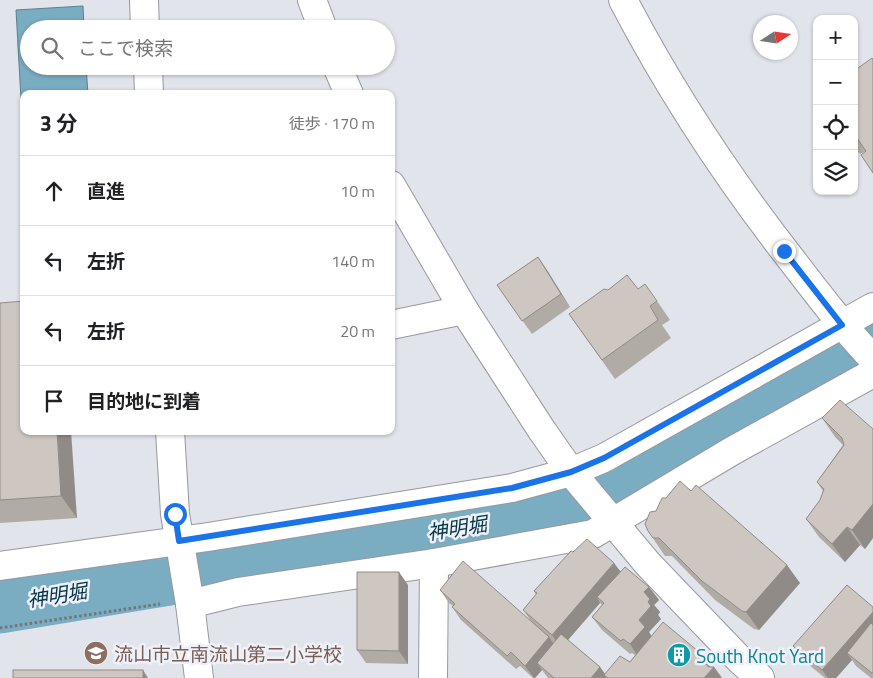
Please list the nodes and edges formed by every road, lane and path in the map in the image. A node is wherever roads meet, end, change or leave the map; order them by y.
1 (144, 0) edge
2 (312, 0) edge
3 (623, 0) edge
4 (145, 20) edge
5 (320, 20) edge
6 (148, 75) edge
7 (341, 75) edge
8 (149, 90) edge
9 (347, 90) edge
10 (395, 192) edge
11 (873, 307) edge
12 (464, 310) junction
13 (395, 324) edge
14 (846, 329) junction
15 (873, 359) edge
16 (873, 373) edge
17 (170, 435) edge
18 (571, 472) junction
19 (614, 522) junction
20 (180, 548) junction
21 (434, 563) junction
22 (0, 566) edge
23 (189, 597) junction
24 (0, 628) edge
25 (437, 675) edge
26 (198, 678) edge
27 (760, 678) edge

1 - 4 street
2 - 5 street
3 - 14 street
6 - 8 street
7 - 9 street
10 - 12 street
11 - 14 street
12 - 13 street
12 - 18 street
14 - 15 street
14 - 18 street
16 - 19 street
17 - 20 street
18 - 19 street
18 - 20 street
19 - 21 street
19 - 27 street
20 - 22 street
20 - 23 street
21 - 23 street
21 - 25 street
23 - 24 path
23 - 26 street

